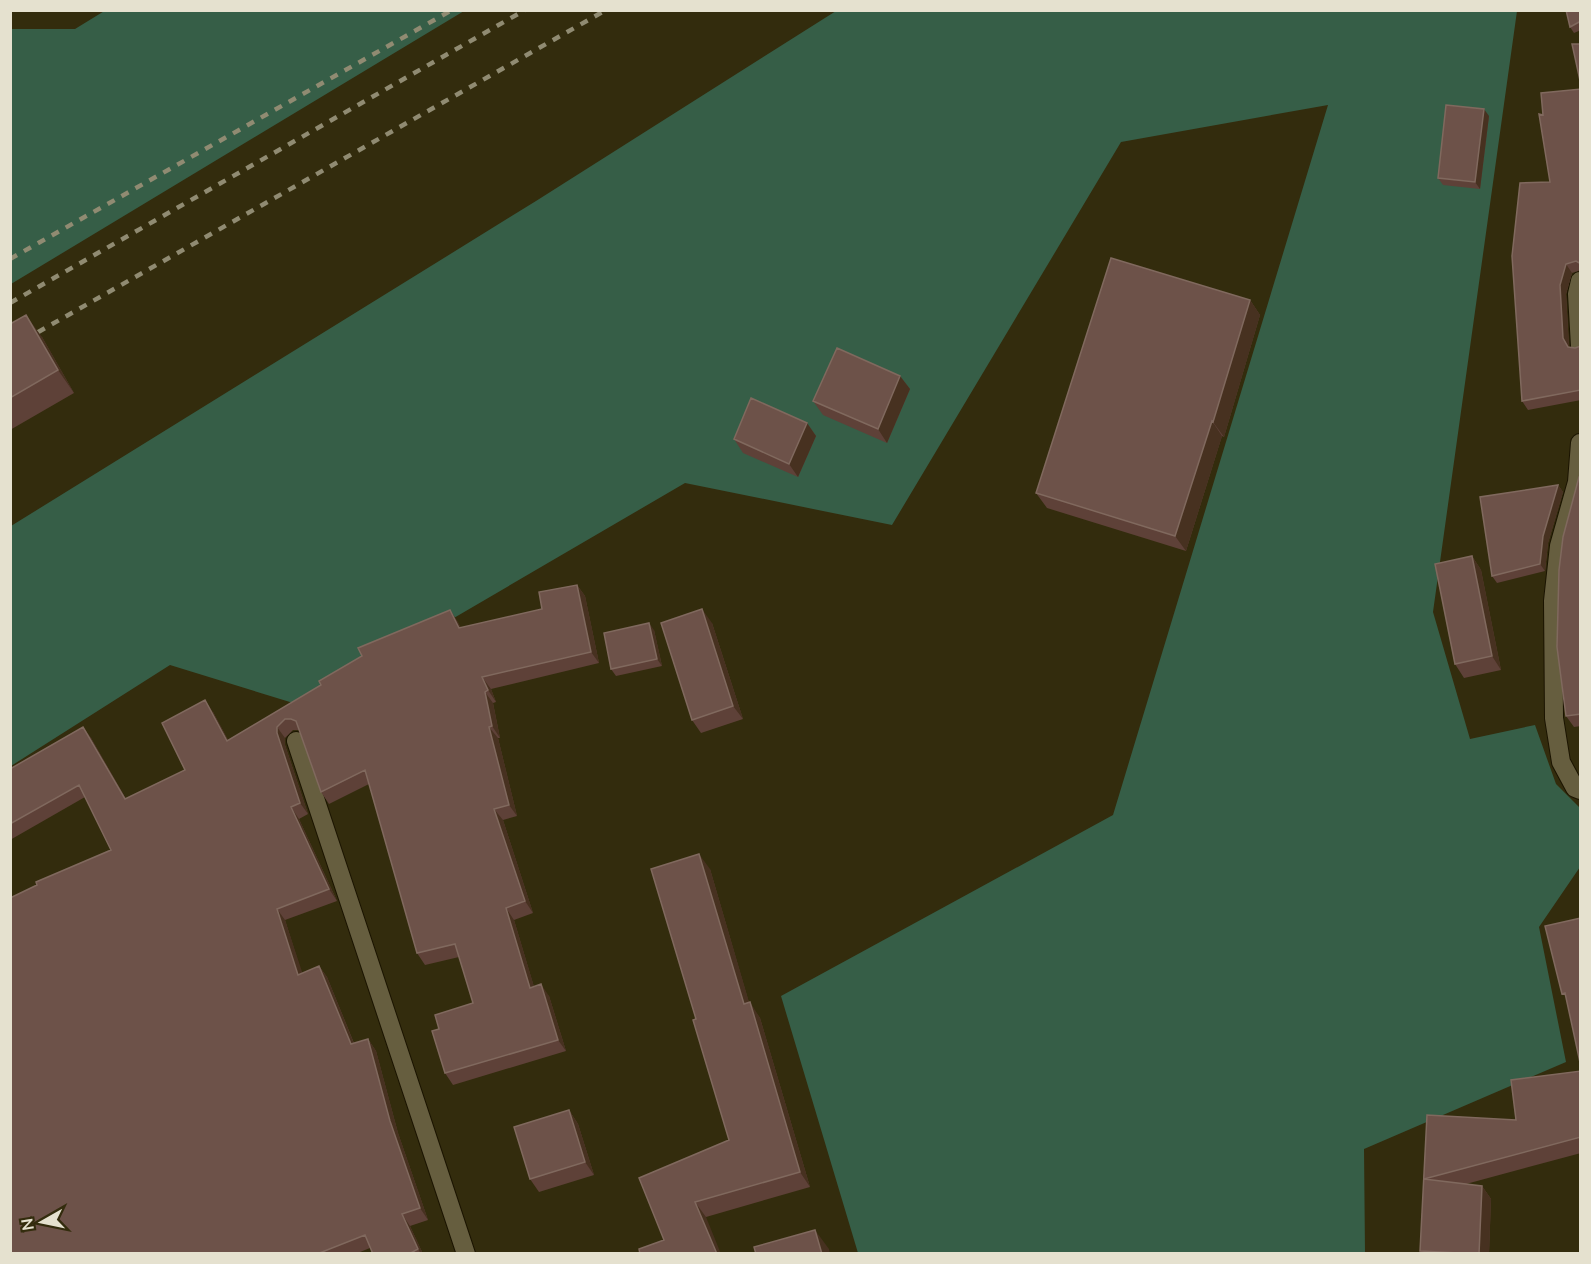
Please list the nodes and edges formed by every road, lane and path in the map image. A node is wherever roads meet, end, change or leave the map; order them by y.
1 (1581, 281) edge
2 (1581, 346) edge
3 (1581, 443) edge
4 (296, 741) edge
5 (1581, 790) edge
6 (465, 1254) edge

1 - 2 street
3 - 5 street
4 - 6 street

